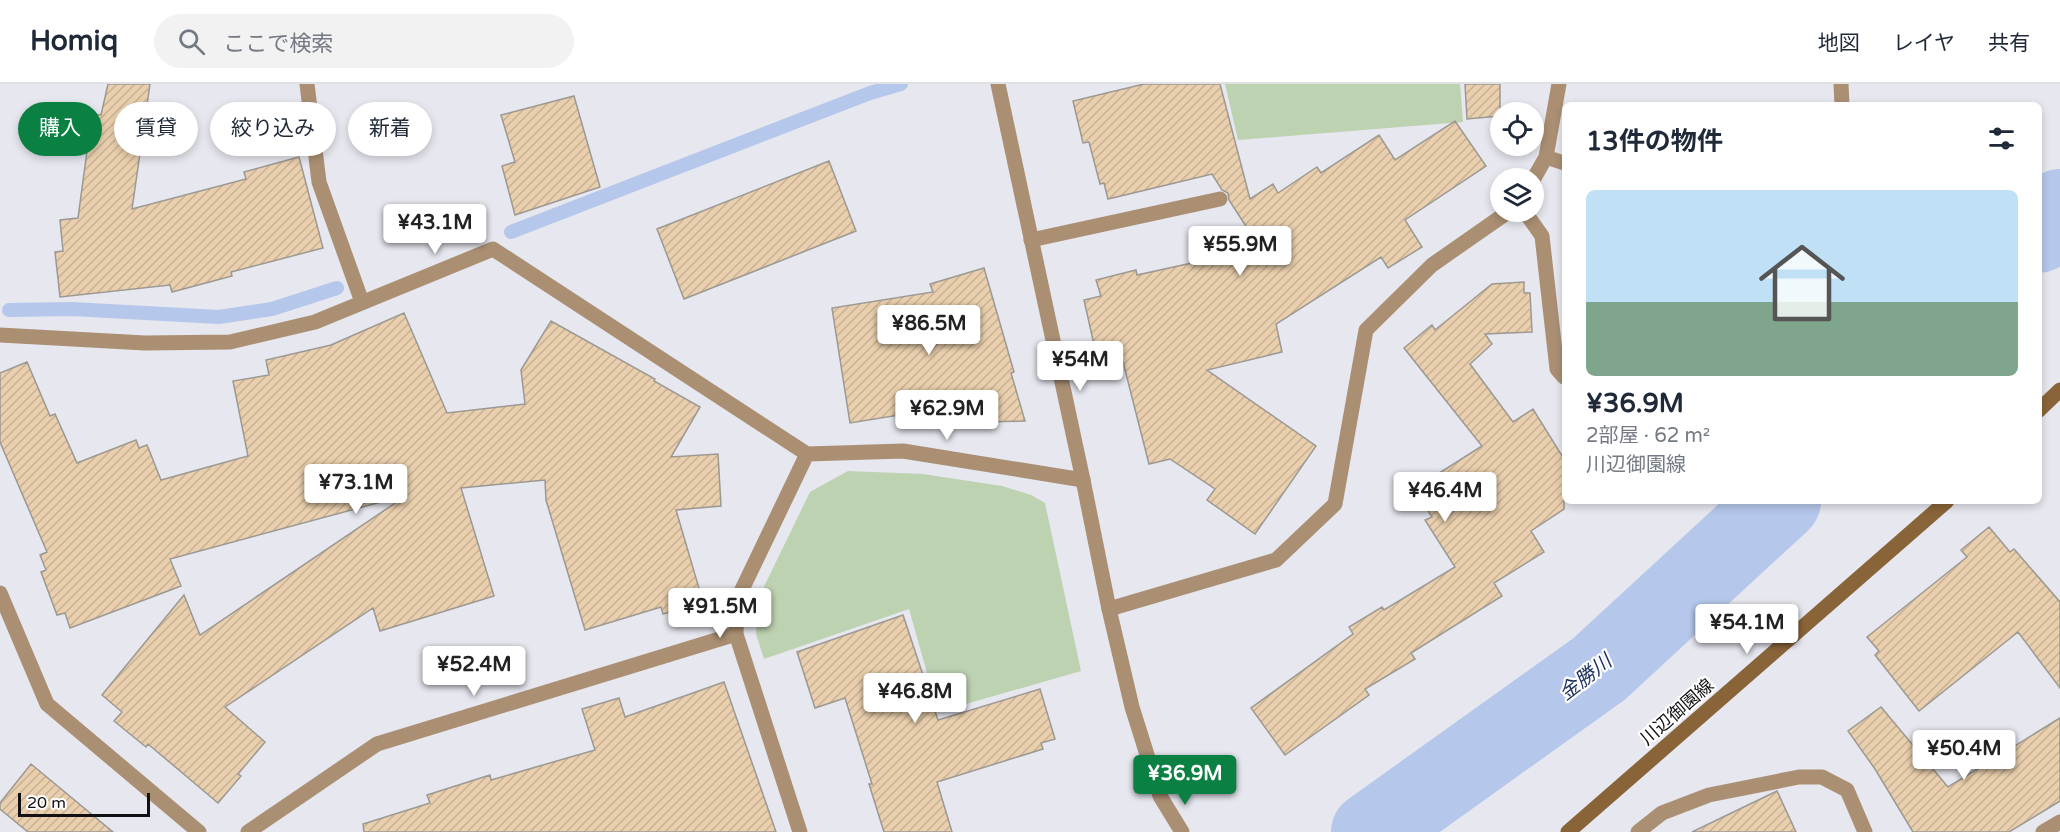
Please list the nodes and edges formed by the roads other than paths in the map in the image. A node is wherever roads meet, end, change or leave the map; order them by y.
1 (307, 84) edge
2 (998, 84) edge
3 (1559, 84) edge
4 (1841, 84) edge
5 (1842, 102) edge
6 (1546, 157) junction
7 (1562, 162) edge
8 (1540, 168) edge
9 (1220, 199) dead end
10 (1494, 222) edge
11 (1532, 222) edge
12 (1031, 240) junction
13 (362, 302) junction
14 (0, 335) edge
15 (1562, 375) edge
16 (2060, 390) edge
17 (2042, 407) edge
18 (807, 454) junction
19 (1083, 480) junction
20 (1944, 504) edge
21 (0, 593) edge
22 (1109, 609) junction
23 (736, 634) junction
24 (2060, 822) edge
25 (199, 832) edge
26 (248, 832) edge
27 (800, 832) edge
28 (1182, 832) edge
29 (1568, 832) edge
30 (1638, 832) edge
31 (1865, 832) edge
32 (2043, 832) edge

1 - 13 street
2 - 12 street
3 - 6 street
4 - 5 street
6 - 7 street
6 - 8 street
9 - 12 street
10 - 22 street
11 - 15 street
12 - 19 street
13 - 14 street
13 - 18 street
16 - 17 main road
18 - 19 street
18 - 23 street
19 - 22 street
20 - 29 main road, 川辺御園線
21 - 25 street
22 - 28 street
23 - 26 street
23 - 27 street
24 - 32 street
30 - 31 street

